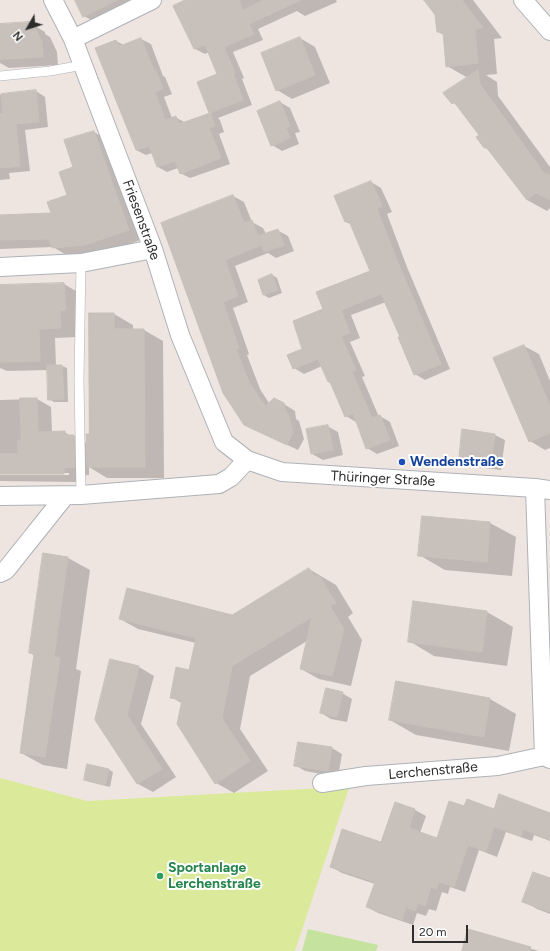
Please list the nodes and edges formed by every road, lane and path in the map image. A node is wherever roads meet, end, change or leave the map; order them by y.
1 (53, 0) edge
2 (152, 0) edge
3 (524, 0) edge
4 (550, 31) edge
5 (73, 39) junction
6 (83, 65) junction
7 (0, 76) edge
8 (153, 249) junction
9 (81, 264) junction
10 (0, 267) edge
11 (224, 442) joint
12 (247, 460) junction
13 (542, 489) edge
14 (0, 496) edge
15 (73, 496) junction
16 (0, 573) edge
17 (547, 758) edge
18 (322, 783) dead end

1 - 5 street, Friesenstraße
2 - 5 street
3 - 4 street
5 - 6 street, Friesenstraße
6 - 7 lane
6 - 8 street, Friesenstraße
8 - 9 street
8 - 11 street, Friesenstraße
9 - 10 street
9 - 15 lane
11 - 12 street, Thüringer Straße
12 - 13 street, Thüringer Straße
12 - 15 street
13 - 17 street, Lerchenstraße
14 - 15 street
15 - 16 street
17 - 18 street, Lerchenstraße

